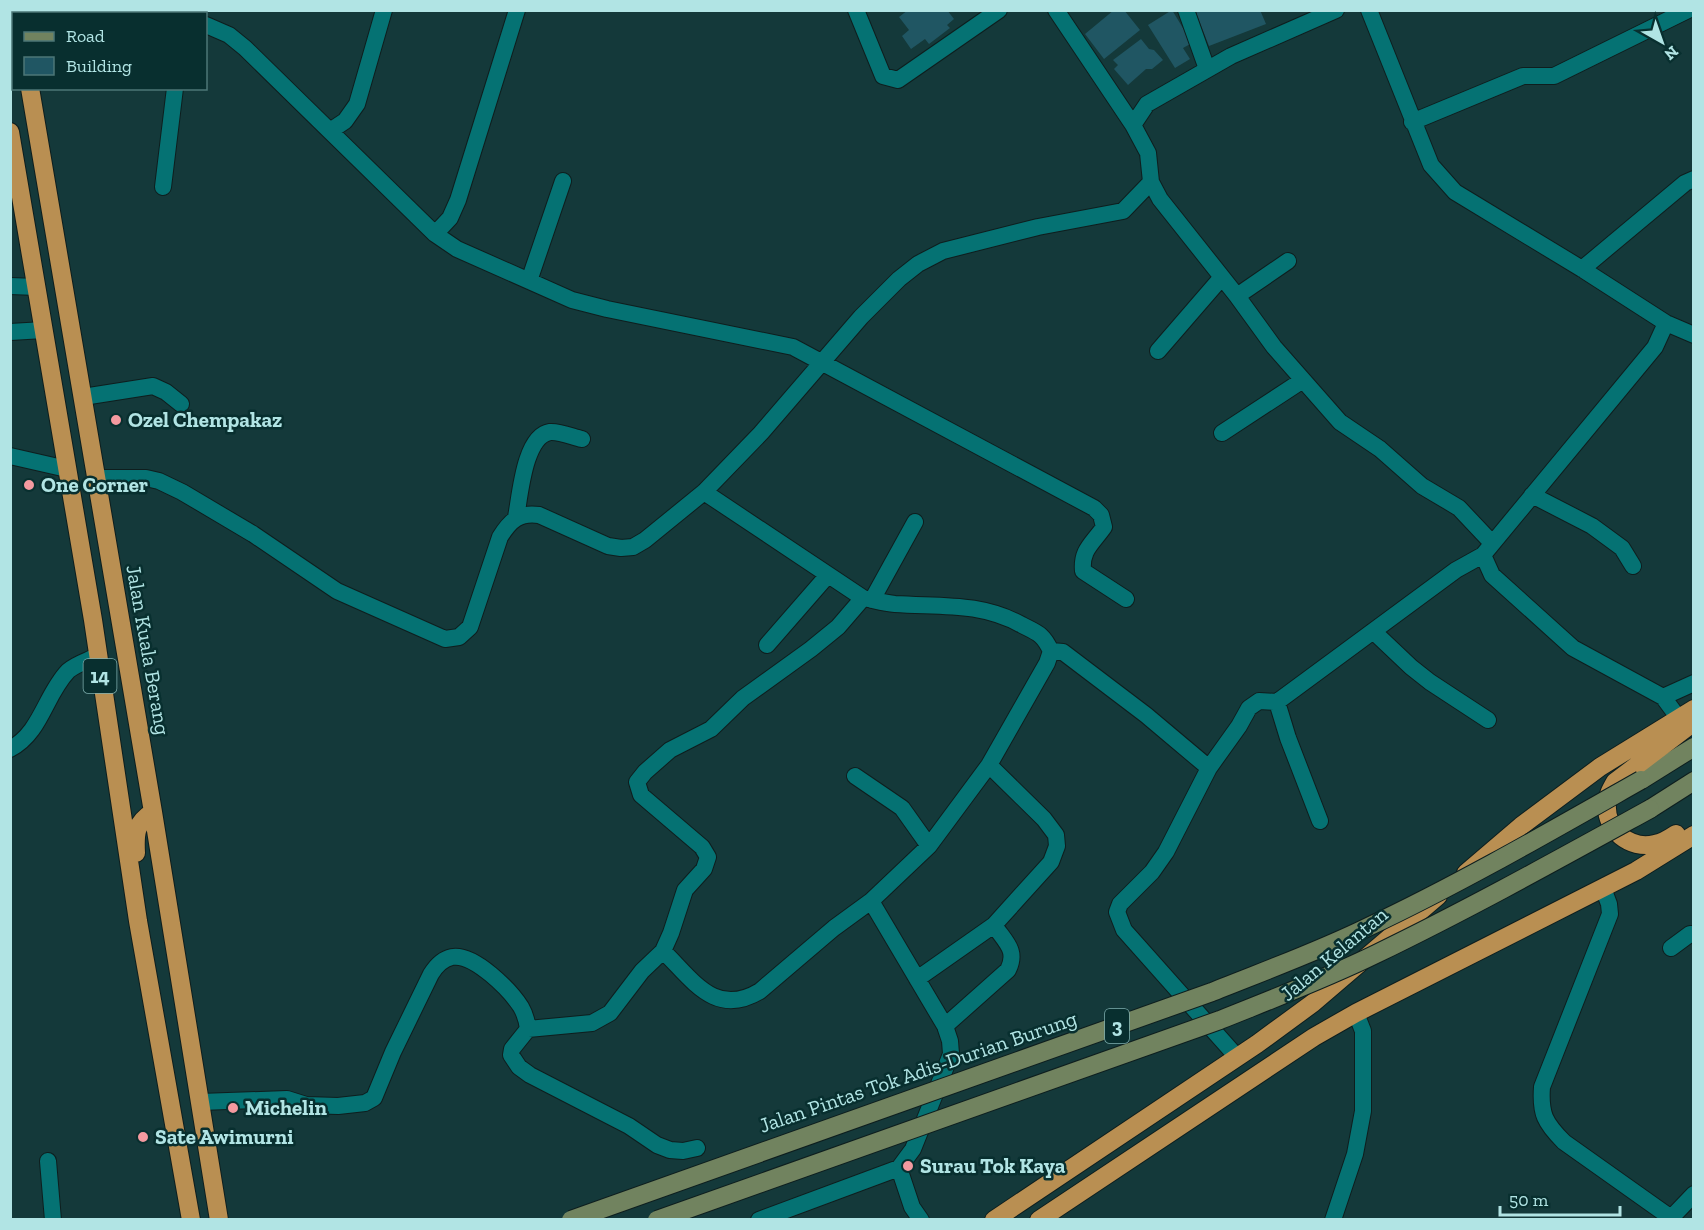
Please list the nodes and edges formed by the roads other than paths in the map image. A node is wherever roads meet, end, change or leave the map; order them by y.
1 (384, 10) edge
2 (517, 10) edge
3 (856, 10) edge
4 (999, 10) edge
5 (1056, 10) edge
6 (1186, 10) edge
7 (1336, 10) edge
8 (1369, 10) edge
9 (1688, 10) edge
10 (207, 25) edge
11 (1207, 69) junction
12 (30, 90) edge
13 (175, 90) edge
14 (1412, 122) junction
15 (1133, 125) junction
16 (330, 131) junction
17 (10, 132) edge
18 (1694, 179) edge
19 (563, 181) dead end
20 (1151, 182) junction
21 (163, 187) dead end
22 (435, 234) junction
23 (1288, 261) dead end
24 (1582, 269) junction
25 (1222, 277) junction
26 (529, 281) junction
27 (10, 286) edge
28 (37, 287) junction
29 (1237, 296) junction
30 (1666, 323) junction
31 (44, 330) junction
32 (10, 332) edge
33 (1694, 335) edge
34 (1158, 351) dead end
35 (821, 362) junction
36 (1303, 380) junction
37 (82, 397) junction
38 (181, 404) dead end
39 (1222, 433) dead end
40 (582, 439) dead end
41 (10, 456) edge
42 (68, 469) junction
43 (96, 478) junction
44 (704, 492) junction
45 (1532, 495) junction
46 (516, 517) junction
47 (915, 522) dead end
48 (1487, 549) junction
49 (1633, 566) dead end
50 (828, 575) junction
51 (1126, 598) dead end
52 (868, 599) junction
53 (1373, 631) junction
54 (122, 632) junction
55 (767, 645) dead end
56 (96, 648) junction
57 (1051, 651) junction
58 (1694, 683) edge
59 (1663, 697) junction
60 (1277, 702) junction
61 (1688, 719) edge
62 (1488, 720) dead end
63 (1694, 747) edge
64 (10, 749) edge
65 (989, 765) junction
66 (1209, 768) junction
67 (855, 776) dead end
68 (1694, 781) edge
69 (153, 812) junction
70 (1320, 821) dead end
71 (1694, 824) edge
72 (1694, 835) edge
73 (929, 846) junction
74 (1603, 888) junction
75 (871, 901) junction
76 (138, 921) junction
77 (994, 925) junction
78 (1694, 934) edge
79 (1671, 948) dead end
80 (663, 951) junction
81 (916, 979) junction
82 (1356, 1013) junction
83 (945, 1026) junction
84 (528, 1029) junction
85 (1238, 1057) junction
86 (200, 1102) junction
87 (697, 1148) dead end
88 (48, 1161) dead end
89 (899, 1168) junction
90 (1694, 1194) edge
91 (1673, 1218) edge
92 (53, 1220) edge
93 (191, 1220) edge
94 (219, 1220) edge
95 (571, 1220) edge
96 (657, 1220) edge
97 (759, 1220) edge
98 (921, 1220) edge
99 (994, 1220) edge
100 (1039, 1220) edge
101 (1333, 1220) edge

1 - 16 street
2 - 22 street
3 - 4 street
5 - 15 street
6 - 11 street
7 - 11 street
8 - 14 street
9 - 14 street
10 - 16 street
11 - 15 street
12 - 37 highway, Jalan Kuala Berang / 14
13 - 21 street
14 - 24 street
15 - 20 street
16 - 22 street
17 - 28 highway, 14
18 - 24 street
19 - 26 street
20 - 25 street
20 - 35 street
22 - 26 street
23 - 29 street
24 - 30 street
25 - 29 street
25 - 34 street
26 - 35 street
27 - 28 street
28 - 31 highway, 14
29 - 36 street
30 - 33 street
30 - 45 street
31 - 32 street
31 - 42 highway, 14
35 - 44 street
35 - 51 street
36 - 39 street
36 - 48 street
37 - 38 street
37 - 43 highway, Jalan Kuala Berang / 14
40 - 46 street
41 - 42 street
42 - 56 highway, 14
43 - 46 street
43 - 54 highway, Jalan Kuala Berang / 14
44 - 46 street
44 - 50 street
45 - 48 street
45 - 49 street
47 - 52 street
48 - 53 street
48 - 59 street
50 - 52 street
50 - 55 street
52 - 57 street
52 - 80 street
53 - 60 street
53 - 62 street
54 - 56 highway
54 - 69 highway, Jalan Kuala Berang / 14
56 - 64 street
56 - 76 highway, 14
57 - 65 street
57 - 66 street
58 - 59 street
59 - 61 street
60 - 66 street
60 - 70 street
61 - 71 highway
61 - 85 highway, Jalan Kelantan
63 - 95 main road, Jalan Pintas Tok Adis-Durian Burung / 3, bridge
65 - 73 street
65 - 77 street
66 - 85 street
67 - 73 street
68 - 96 main road, 3, bridge
69 - 76 highway
69 - 86 highway, Jalan Kuala Berang / 14
72 - 74 highway
73 - 75 street
74 - 82 highway
74 - 91 street
75 - 80 street
75 - 81 street
76 - 93 highway, 14
77 - 81 street
77 - 83 street
78 - 79 street
80 - 84 street
81 - 83 street
82 - 100 highway
82 - 101 street
83 - 89 street
84 - 86 street
84 - 87 street
85 - 99 highway, Jalan Kelantan
86 - 94 highway, Jalan Kuala Berang / 14
88 - 92 street
89 - 97 street
89 - 98 street
90 - 91 street

